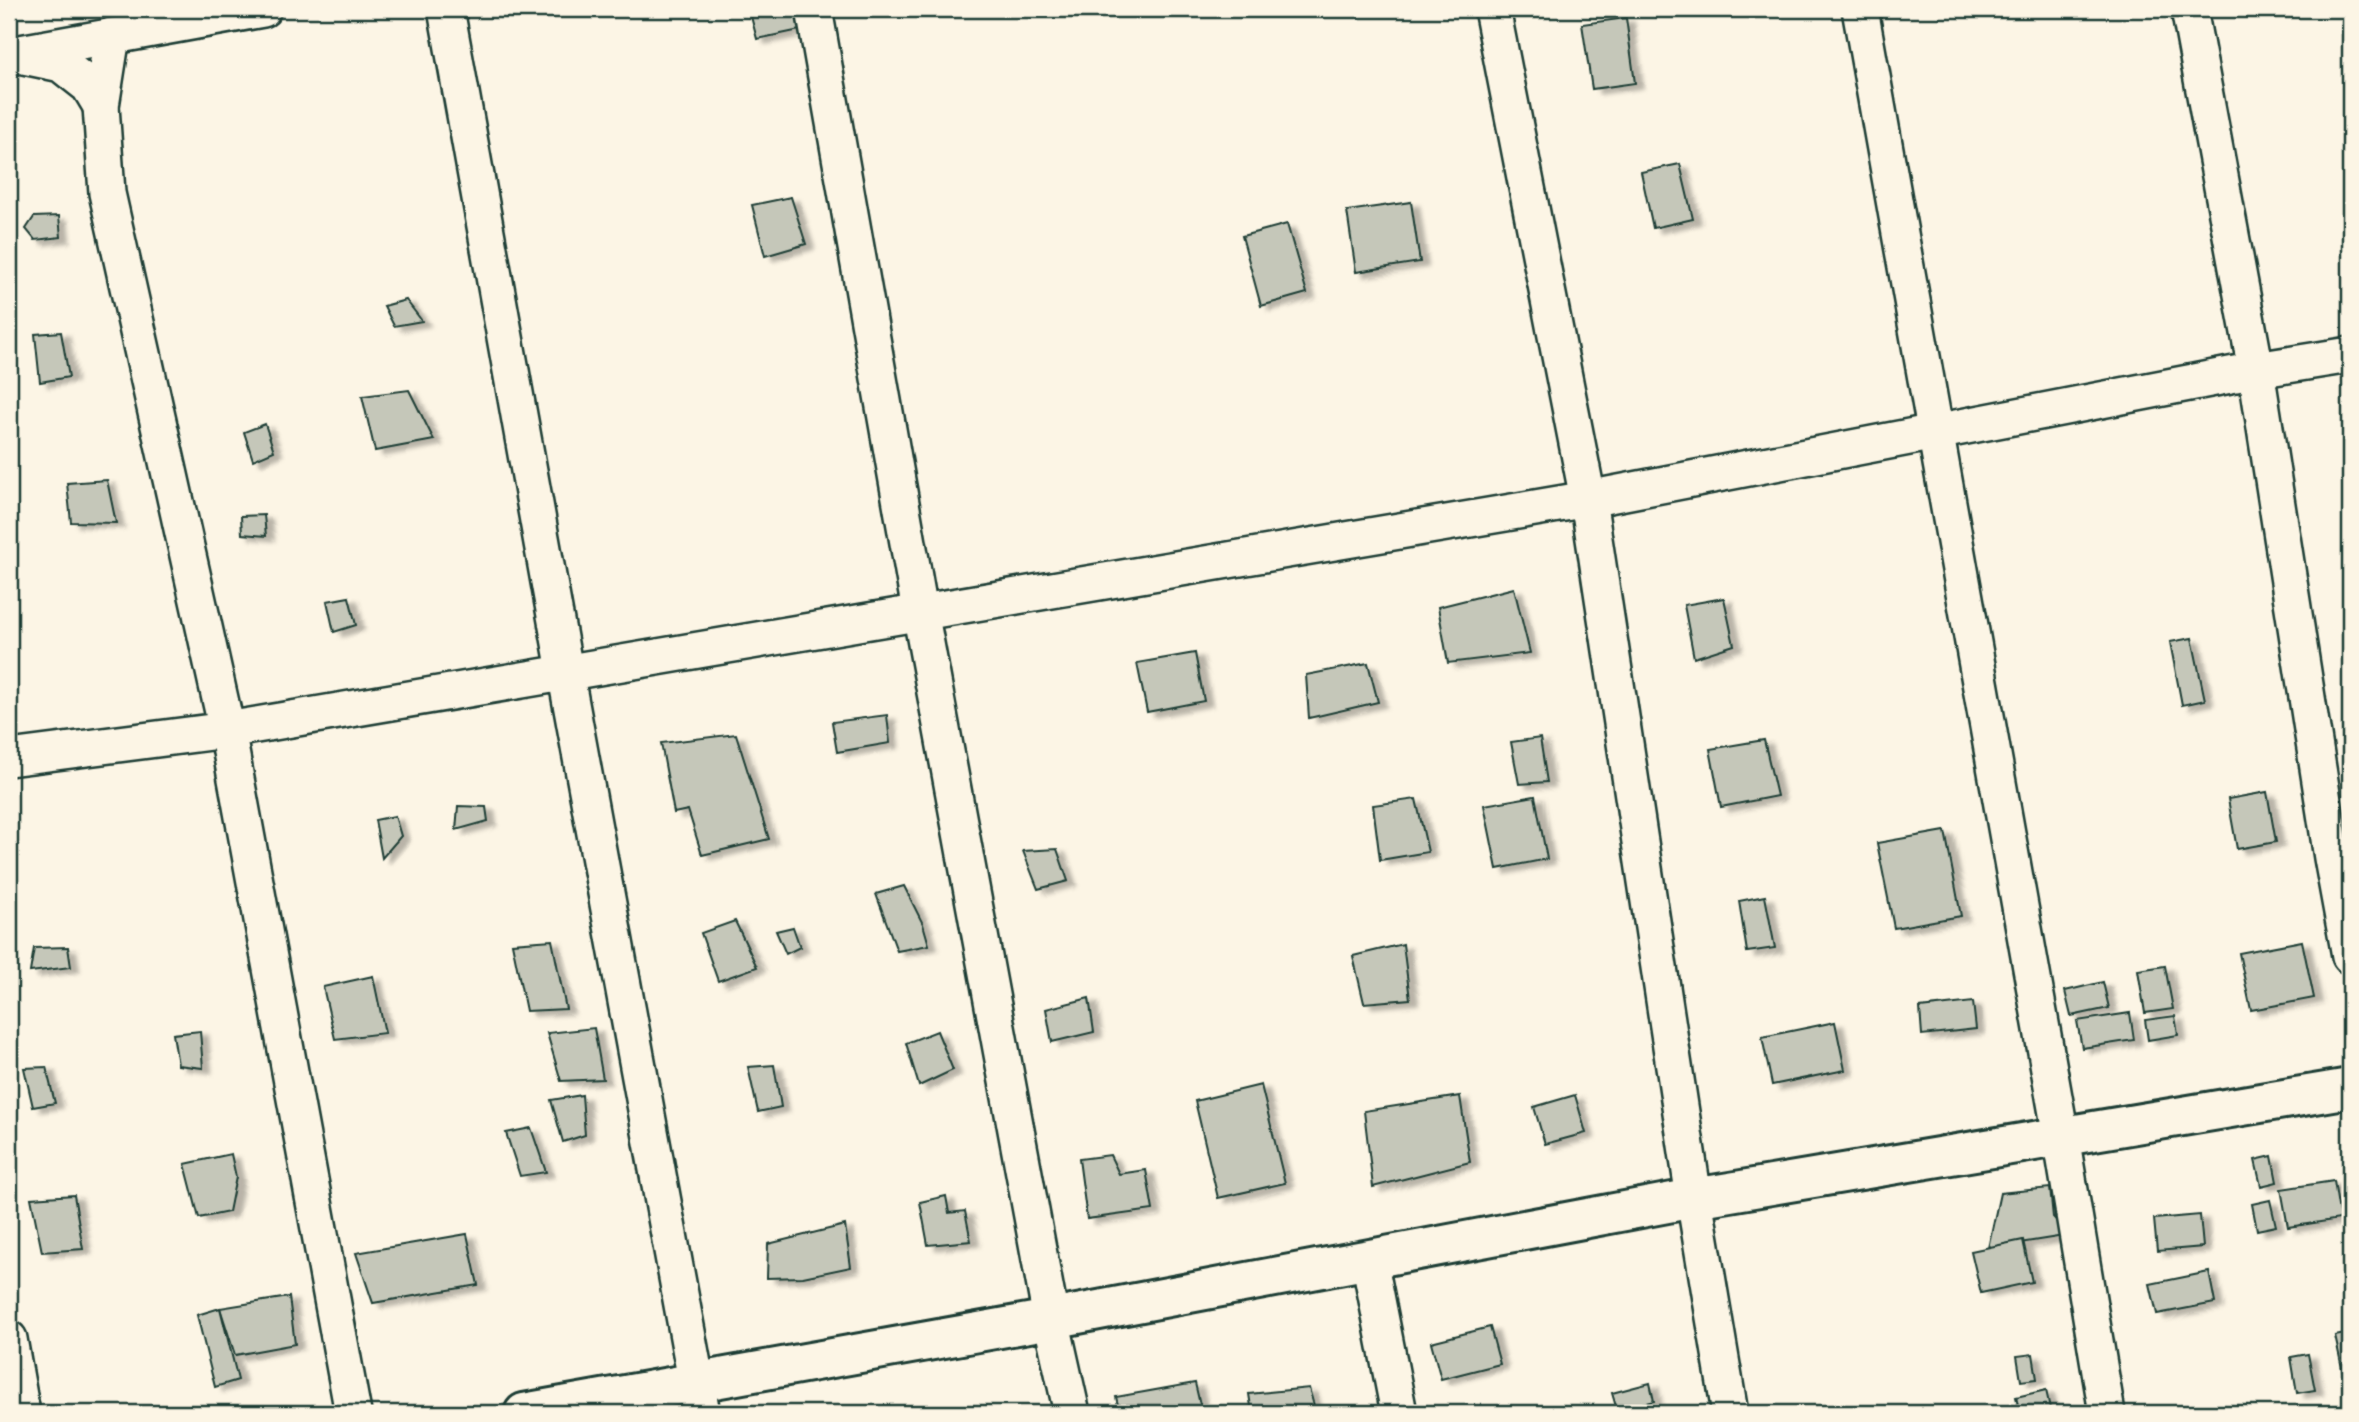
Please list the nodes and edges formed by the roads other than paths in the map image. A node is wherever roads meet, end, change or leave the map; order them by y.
1 (263, 9) edge
2 (446, 9) edge
3 (814, 9) edge
4 (1492, 9) edge
5 (1860, 9) edge
6 (2189, 9) edge
7 (112, 36) junction
8 (12, 54) edge
9 (101, 106) junction
10 (2350, 355) edge
11 (2256, 369) junction
12 (1936, 432) junction
13 (1588, 499) junction
14 (920, 611) junction
15 (565, 671) junction
16 (227, 730) junction
17 (9, 758) edge
18 (2350, 957) edge
19 (2350, 1088) edge
20 (2061, 1136) junction
21 (1694, 1198) junction
22 (1369, 1259) junction
23 (1051, 1320) junction
24 (9, 1339) edge
25 (699, 1397) edge
26 (22, 1413) edge
27 (353, 1413) edge
28 (524, 1413) edge
29 (1072, 1413) edge
30 (1399, 1413) edge
31 (1730, 1413) edge
32 (2107, 1413) edge

1 - 7 street
2 - 15 street
3 - 14 street
4 - 13 street
5 - 12 street
6 - 11 street
7 - 8 street
7 - 9 street
8 - 9 street
9 - 16 street
10 - 11 street
11 - 12 street
11 - 18 street
12 - 13 street
12 - 20 street
13 - 14 street
13 - 21 street
14 - 15 street
14 - 23 street
15 - 16 street
15 - 25 street
16 - 17 street
16 - 27 street
19 - 20 street
20 - 21 street
20 - 32 street
21 - 22 street
21 - 31 street
22 - 23 street
22 - 30 street
23 - 25 street
23 - 29 street
24 - 26 street
25 - 28 street

